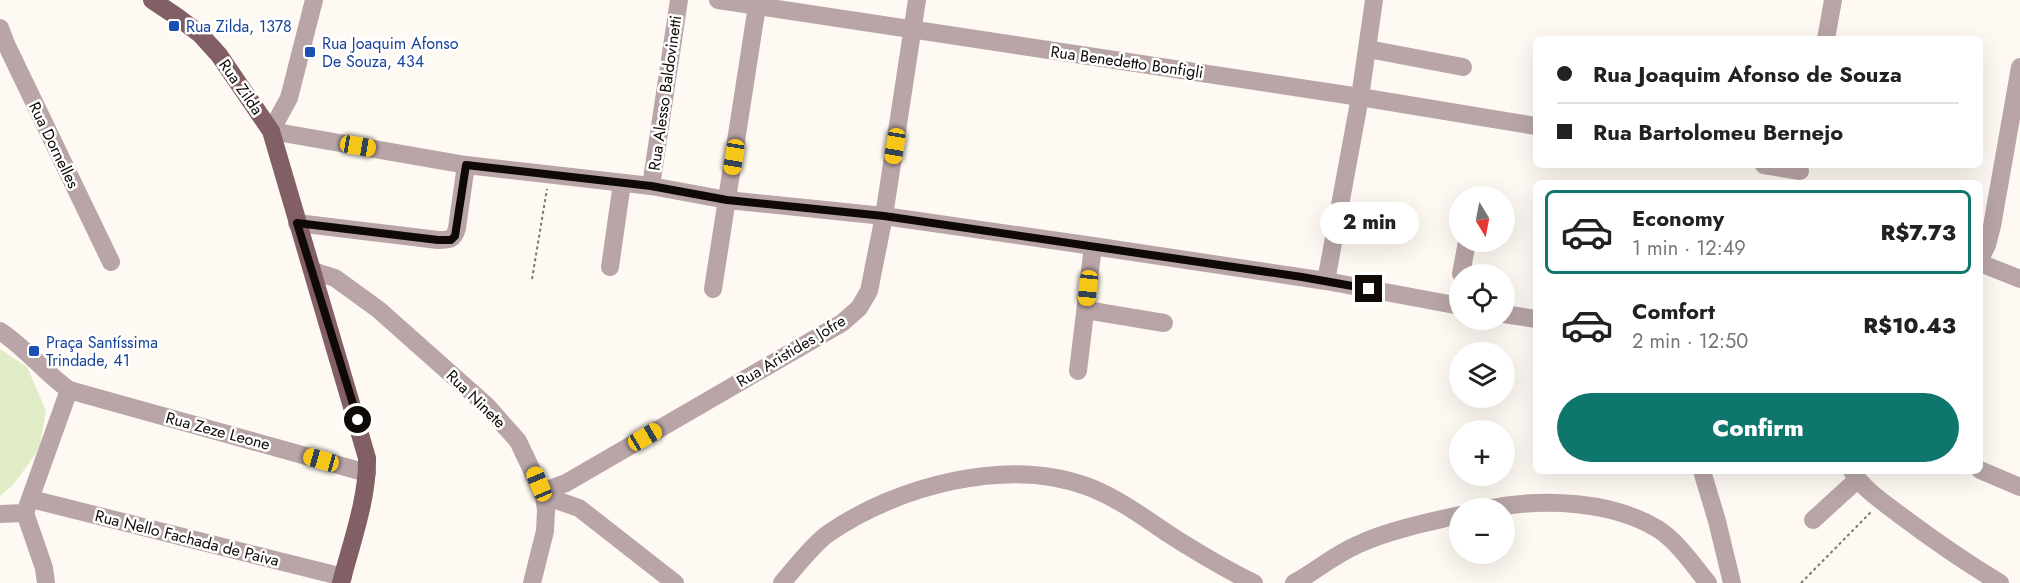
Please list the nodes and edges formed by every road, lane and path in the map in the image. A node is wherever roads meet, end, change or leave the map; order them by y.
1 (152, 0) edge
2 (314, 0) edge
3 (679, 0) edge
4 (718, 0) edge
5 (917, 0) edge
6 (1374, 0) edge
7 (1833, 0) edge
8 (757, 6) junction
9 (0, 28) edge
10 (913, 31) junction
11 (1827, 36) edge
12 (1368, 49) junction
13 (1463, 67) dead end
14 (2020, 67) edge
15 (1360, 97) junction
16 (1533, 126) edge
17 (271, 132) junction
18 (466, 165) junction
19 (1777, 168) edge
20 (1798, 173) edge
21 (549, 174) junction
22 (622, 183) junction
23 (651, 186) junction
24 (727, 200) junction
25 (884, 216) junction
26 (297, 223) junction
27 (1093, 246) junction
28 (1983, 254) edge
29 (111, 262) dead end
30 (1983, 262) edge
31 (610, 267) dead end
32 (313, 271) junction
33 (532, 279) dead end
34 (2020, 279) edge
35 (1326, 281) junction
36 (713, 289) dead end
37 (1449, 304) edge
38 (1086, 310) junction
39 (1515, 316) edge
40 (1533, 319) edge
41 (1164, 323) dead end
42 (0, 331) edge
43 (1078, 371) dead end
44 (69, 390) junction
45 (1983, 472) edge
46 (367, 473) junction
47 (1703, 474) edge
48 (1855, 475) edge
49 (2020, 487) edge
50 (543, 494) junction
51 (1881, 501) junction
52 (1515, 505) edge
53 (28, 506) junction
54 (0, 514) edge
55 (1449, 517) edge
56 (1813, 520) dead end
57 (342, 580) edge
58 (46, 583) edge
59 (532, 583) edge
60 (675, 583) edge
61 (782, 583) edge
62 (1254, 583) edge
63 (1294, 583) edge
64 (1708, 583) edge
65 (1731, 583) edge
66 (1801, 583) edge
67 (2000, 583) edge

1 - 17 main road, Rua Zilda
2 - 17 street
3 - 23 street, Rua Alesso Baldovinetti
4 - 8 street, Rua Benedetto Bonfigli
5 - 10 street, Rua Aristides Jofre
6 - 12 street
7 - 11 street
8 - 10 street, Rua Benedetto Bonfigli
8 - 24 street
9 - 29 street, Rua Dornelles
10 - 15 street, Rua Benedetto Bonfigli
10 - 25 street, Rua Aristides Jofre
12 - 13 street
12 - 15 street
14 - 28 street
15 - 16 street, Rua Benedetto Bonfigli
15 - 35 street
17 - 18 street
17 - 26 main road, Rua Zilda
18 - 21 street
18 - 26 street
19 - 20 street
21 - 22 street
21 - 33 path
22 - 23 street
22 - 31 street
23 - 24 street
24 - 25 street
24 - 36 street
25 - 27 street
25 - 50 street, Rua Aristides Jofre
26 - 32 main road, Rua Zilda
27 - 35 street
27 - 38 street
30 - 34 street
32 - 46 main road, Rua Zilda
32 - 50 street, Rua Ninete
35 - 37 street
38 - 41 street
38 - 43 street
39 - 40 street
42 - 44 street
44 - 46 street, Rua Zeze Leone
44 - 53 street
45 - 49 street
46 - 57 main road, Rua Zilda
47 - 65 street
48 - 51 street
48 - 56 street
50 - 59 street, Rua Ninete
50 - 60 street
51 - 66 path
51 - 67 street
52 - 64 street
53 - 54 street, Rua Nello Fachada de Paiva
53 - 57 street, Rua Nello Fachada de Paiva
53 - 58 street
55 - 63 street
61 - 62 street

